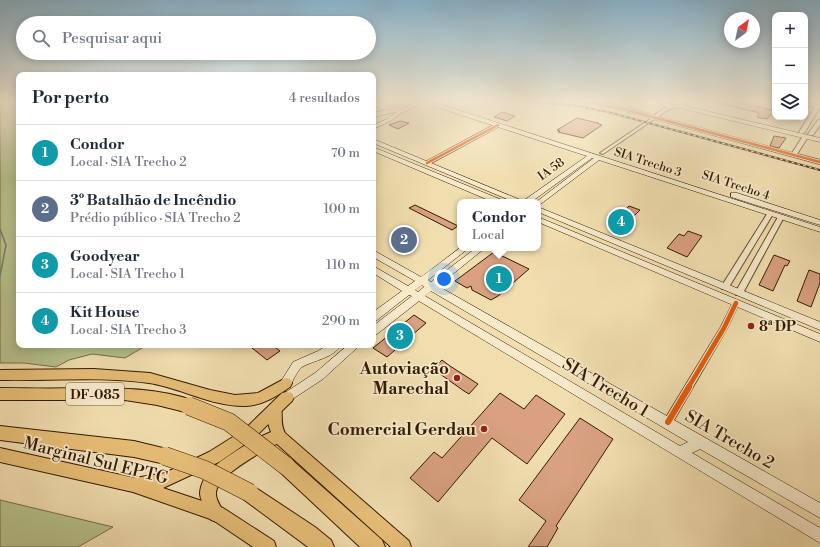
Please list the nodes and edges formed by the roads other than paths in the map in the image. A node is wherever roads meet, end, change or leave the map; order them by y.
1 (495, 127) edge
2 (502, 127) edge
3 (519, 127) edge
4 (642, 127) edge
5 (686, 127) edge
6 (772, 127) edge
7 (810, 127) edge
8 (814, 127) edge
9 (807, 133) junction
10 (820, 137) edge
11 (820, 140) edge
12 (564, 141) junction
13 (376, 142) edge
14 (554, 144) junction
15 (571, 146) junction
16 (376, 150) edge
17 (794, 155) junction
18 (591, 156) junction
19 (600, 156) junction
20 (820, 162) edge
21 (426, 163) junction
22 (562, 176) junction
23 (571, 179) junction
24 (683, 182) junction
25 (487, 188) junction
26 (479, 194) junction
27 (505, 196) junction
28 (491, 199) edge
29 (494, 199) edge
30 (512, 199) edge
31 (539, 199) edge
32 (541, 199) edge
33 (541, 206) edge
34 (770, 214) junction
35 (781, 217) junction
36 (541, 220) edge
37 (820, 223) edge
38 (760, 230) junction
39 (820, 230) edge
40 (771, 234) junction
41 (606, 238) junction
42 (598, 244) junction
43 (622, 249) junction
44 (462, 251) edge
45 (477, 251) edge
46 (376, 255) edge
47 (397, 267) junction
48 (737, 268) junction
49 (376, 271) edge
50 (749, 273) junction
51 (388, 278) junction
52 (426, 284) junction
53 (725, 287) junction
54 (413, 293) junction
55 (739, 293) junction
56 (736, 303) junction
57 (376, 315) edge
58 (820, 326) edge
59 (376, 328) edge
60 (516, 336) junction
61 (820, 338) edge
62 (506, 347) junction
63 (331, 348) edge
64 (351, 348) edge
65 (537, 348) junction
66 (309, 359) junction
67 (527, 360) junction
68 (295, 369) junction
69 (324, 371) junction
70 (0, 375) edge
71 (286, 382) joint
72 (309, 382) junction
73 (0, 394) edge
74 (287, 397) joint
75 (275, 409) junction
76 (668, 422) junction
77 (0, 433) edge
78 (280, 437) junction
79 (701, 442) junction
80 (680, 452) junction
81 (0, 455) edge
82 (133, 485) junction
83 (820, 511) edge
84 (217, 514) junction
85 (820, 536) edge
86 (268, 547) edge
87 (324, 547) edge
88 (375, 547) edge
89 (403, 547) edge

1 - 21 street
2 - 14 main road, SIA Trecho 3
3 - 12 main road
4 - 19 street
5 - 17 street
6 - 9 main road
7 - 9 street
8 - 9 street
9 - 10 main road
9 - 11 main road
9 - 17 street
12 - 14 main road
12 - 15 main road
13 - 21 main road
14 - 15 main road, SIA Trecho 3
15 - 18 main road, SIA Trecho 3
15 - 19 main road
16 - 26 main road
17 - 20 street
18 - 19 main road, SIA Trecho 3
18 - 22 main road, IA 58
19 - 23 main road, IA 58
19 - 24 main road, SIA Trecho 3
21 - 25 main road
22 - 23 main road
22 - 31 main road, IA 58
23 - 32 main road, IA 58
24 - 34 main road, SIA Trecho 3
24 - 37 main road, SIA Trecho 4
25 - 26 main road
25 - 27 main road
26 - 28 main road
27 - 29 main road
27 - 30 main road
33 - 41 main road
34 - 35 main road, SIA Trecho 3
34 - 38 street
35 - 39 main road, SIA Trecho 3
35 - 40 street
36 - 42 main road
38 - 40 street
38 - 48 street
40 - 50 street
41 - 42 main road
41 - 43 main road
42 - 43 main road
43 - 53 main road
43 - 56 main road
44 - 52 main road
45 - 52 main road
46 - 47 main road, SIA Trecho 2
47 - 51 main road
47 - 52 main road, SIA Trecho 2
48 - 50 street
48 - 53 street
49 - 51 main road, SIA Trecho 1
50 - 55 street
51 - 54 main road, SIA Trecho 1
52 - 54 main road
52 - 60 main road, SIA Trecho 2
53 - 55 main road
54 - 57 main road
54 - 59 main road
54 - 62 main road, SIA Trecho 1
55 - 58 main road
56 - 61 main road
56 - 76 street
60 - 62 main road
60 - 65 main road, SIA Trecho 2
62 - 67 main road, SIA Trecho 1
63 - 66 main road
64 - 69 main road
65 - 67 main road
65 - 76 main road, SIA Trecho 2
66 - 68 main road
66 - 69 main road
67 - 80 main road, SIA Trecho 1
68 - 71 main road
68 - 72 main road
69 - 72 main road
70 - 71 main road
72 - 74 main road
73 - 88 highway, DF-085, bridge
74 - 75 main road
75 - 78 main road
75 - 82 main road
76 - 79 main road, SIA Trecho 2
77 - 87 highway, bridge
78 - 84 main road
78 - 89 main road
79 - 80 main road
79 - 83 main road, SIA Trecho 2
80 - 85 main road, SIA Trecho 1
81 - 82 main road, Marginal Sul EPTG
82 - 84 main road, Marginal Sul EPTG
84 - 86 main road, Marginal Sul EPTG

